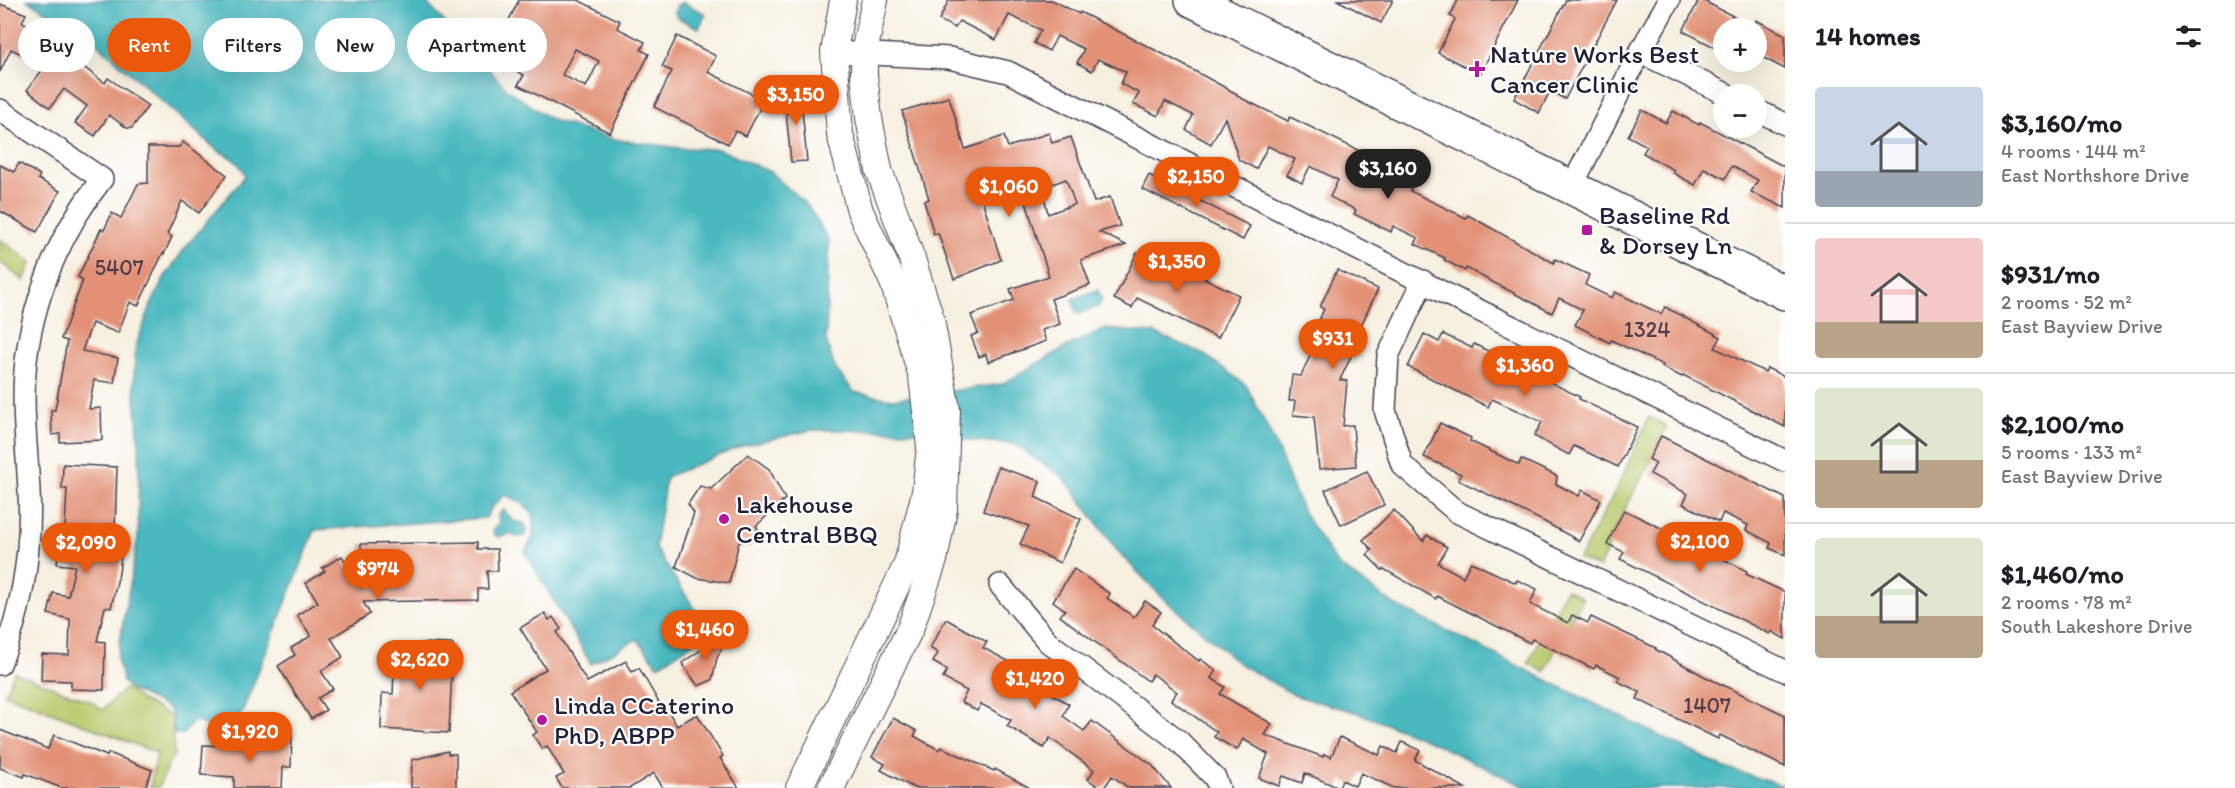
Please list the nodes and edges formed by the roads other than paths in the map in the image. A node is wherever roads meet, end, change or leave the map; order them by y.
1 (843, 0) edge
2 (875, 0) edge
3 (1192, 0) edge
4 (1669, 0) edge
5 (834, 52) junction
6 (1640, 52) junction
7 (864, 53) junction
8 (1713, 88) edge
9 (0, 110) edge
10 (1767, 115) edge
11 (1785, 124) edge
12 (1571, 188) junction
13 (1423, 281) junction
14 (1785, 293) edge
15 (931, 375) junction
16 (938, 445) junction
17 (1785, 461) edge
18 (1000, 585) dead end
19 (0, 664) edge
20 (1785, 671) edge
21 (807, 785) edge
22 (831, 788) edge
23 (1219, 788) edge

1 - 5 street
2 - 7 street
3 - 12 main road
4 - 6 street
5 - 7 street
5 - 15 street
6 - 8 street
6 - 12 street
7 - 13 street
7 - 15 street
9 - 19 street
10 - 11 street
12 - 14 main road
13 - 17 street
13 - 20 street
15 - 16 street
16 - 21 street
16 - 22 street
18 - 23 street

